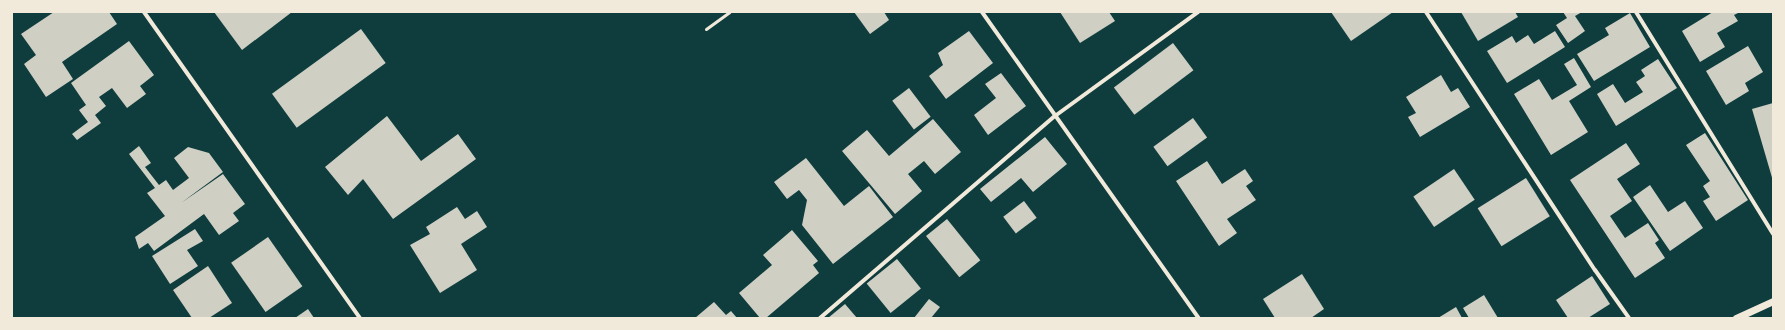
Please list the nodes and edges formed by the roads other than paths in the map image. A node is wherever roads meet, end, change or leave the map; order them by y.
1 (144, 12) edge
2 (729, 12) edge
3 (982, 12) edge
4 (1198, 12) edge
5 (1426, 12) edge
6 (1636, 12) edge
7 (706, 29) dead end
8 (1055, 116) junction
9 (1773, 234) edge
10 (1773, 301) edge
11 (360, 318) edge
12 (820, 318) edge
13 (1200, 318) edge
14 (1629, 318) edge
15 (1736, 318) edge

1 - 11 street
2 - 7 lane
3 - 8 street
4 - 8 street
5 - 14 street
6 - 9 street
8 - 12 street
8 - 13 street
10 - 15 street

